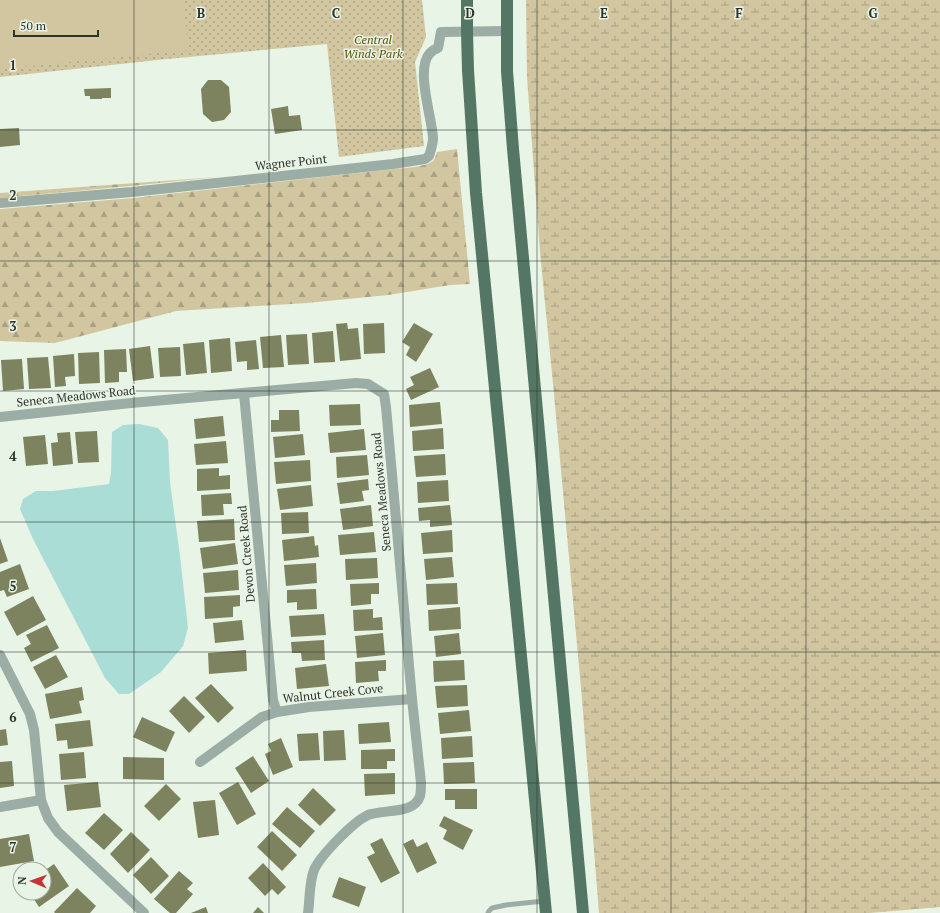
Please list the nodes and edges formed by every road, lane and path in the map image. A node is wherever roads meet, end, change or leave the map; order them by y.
1 (467, 0) edge
2 (507, 0) edge
3 (506, 31) junction
4 (467, 32) junction
5 (0, 204) edge
6 (244, 394) junction
7 (0, 417) edge
8 (0, 656) edge
9 (412, 699) junction
10 (277, 712) junction
11 (200, 762) dead end
12 (41, 800) junction
13 (0, 807) edge
14 (546, 907) edge
15 (144, 913) edge
16 (308, 913) edge
17 (488, 913) edge
18 (583, 913) edge

1 - 4 main road
2 - 3 main road
3 - 4 street
3 - 18 main road
4 - 5 street, Wagner Point
4 - 14 main road
6 - 7 street, Seneca Meadows Road
6 - 9 street, Seneca Meadows Road
6 - 10 street, Devon Creek Road
8 - 12 street
9 - 10 street, Walnut Creek Cove
9 - 16 street, Seneca Meadows Road
10 - 11 street, Walnut Creek Cove
12 - 13 street
12 - 15 street
14 - 17 lane

